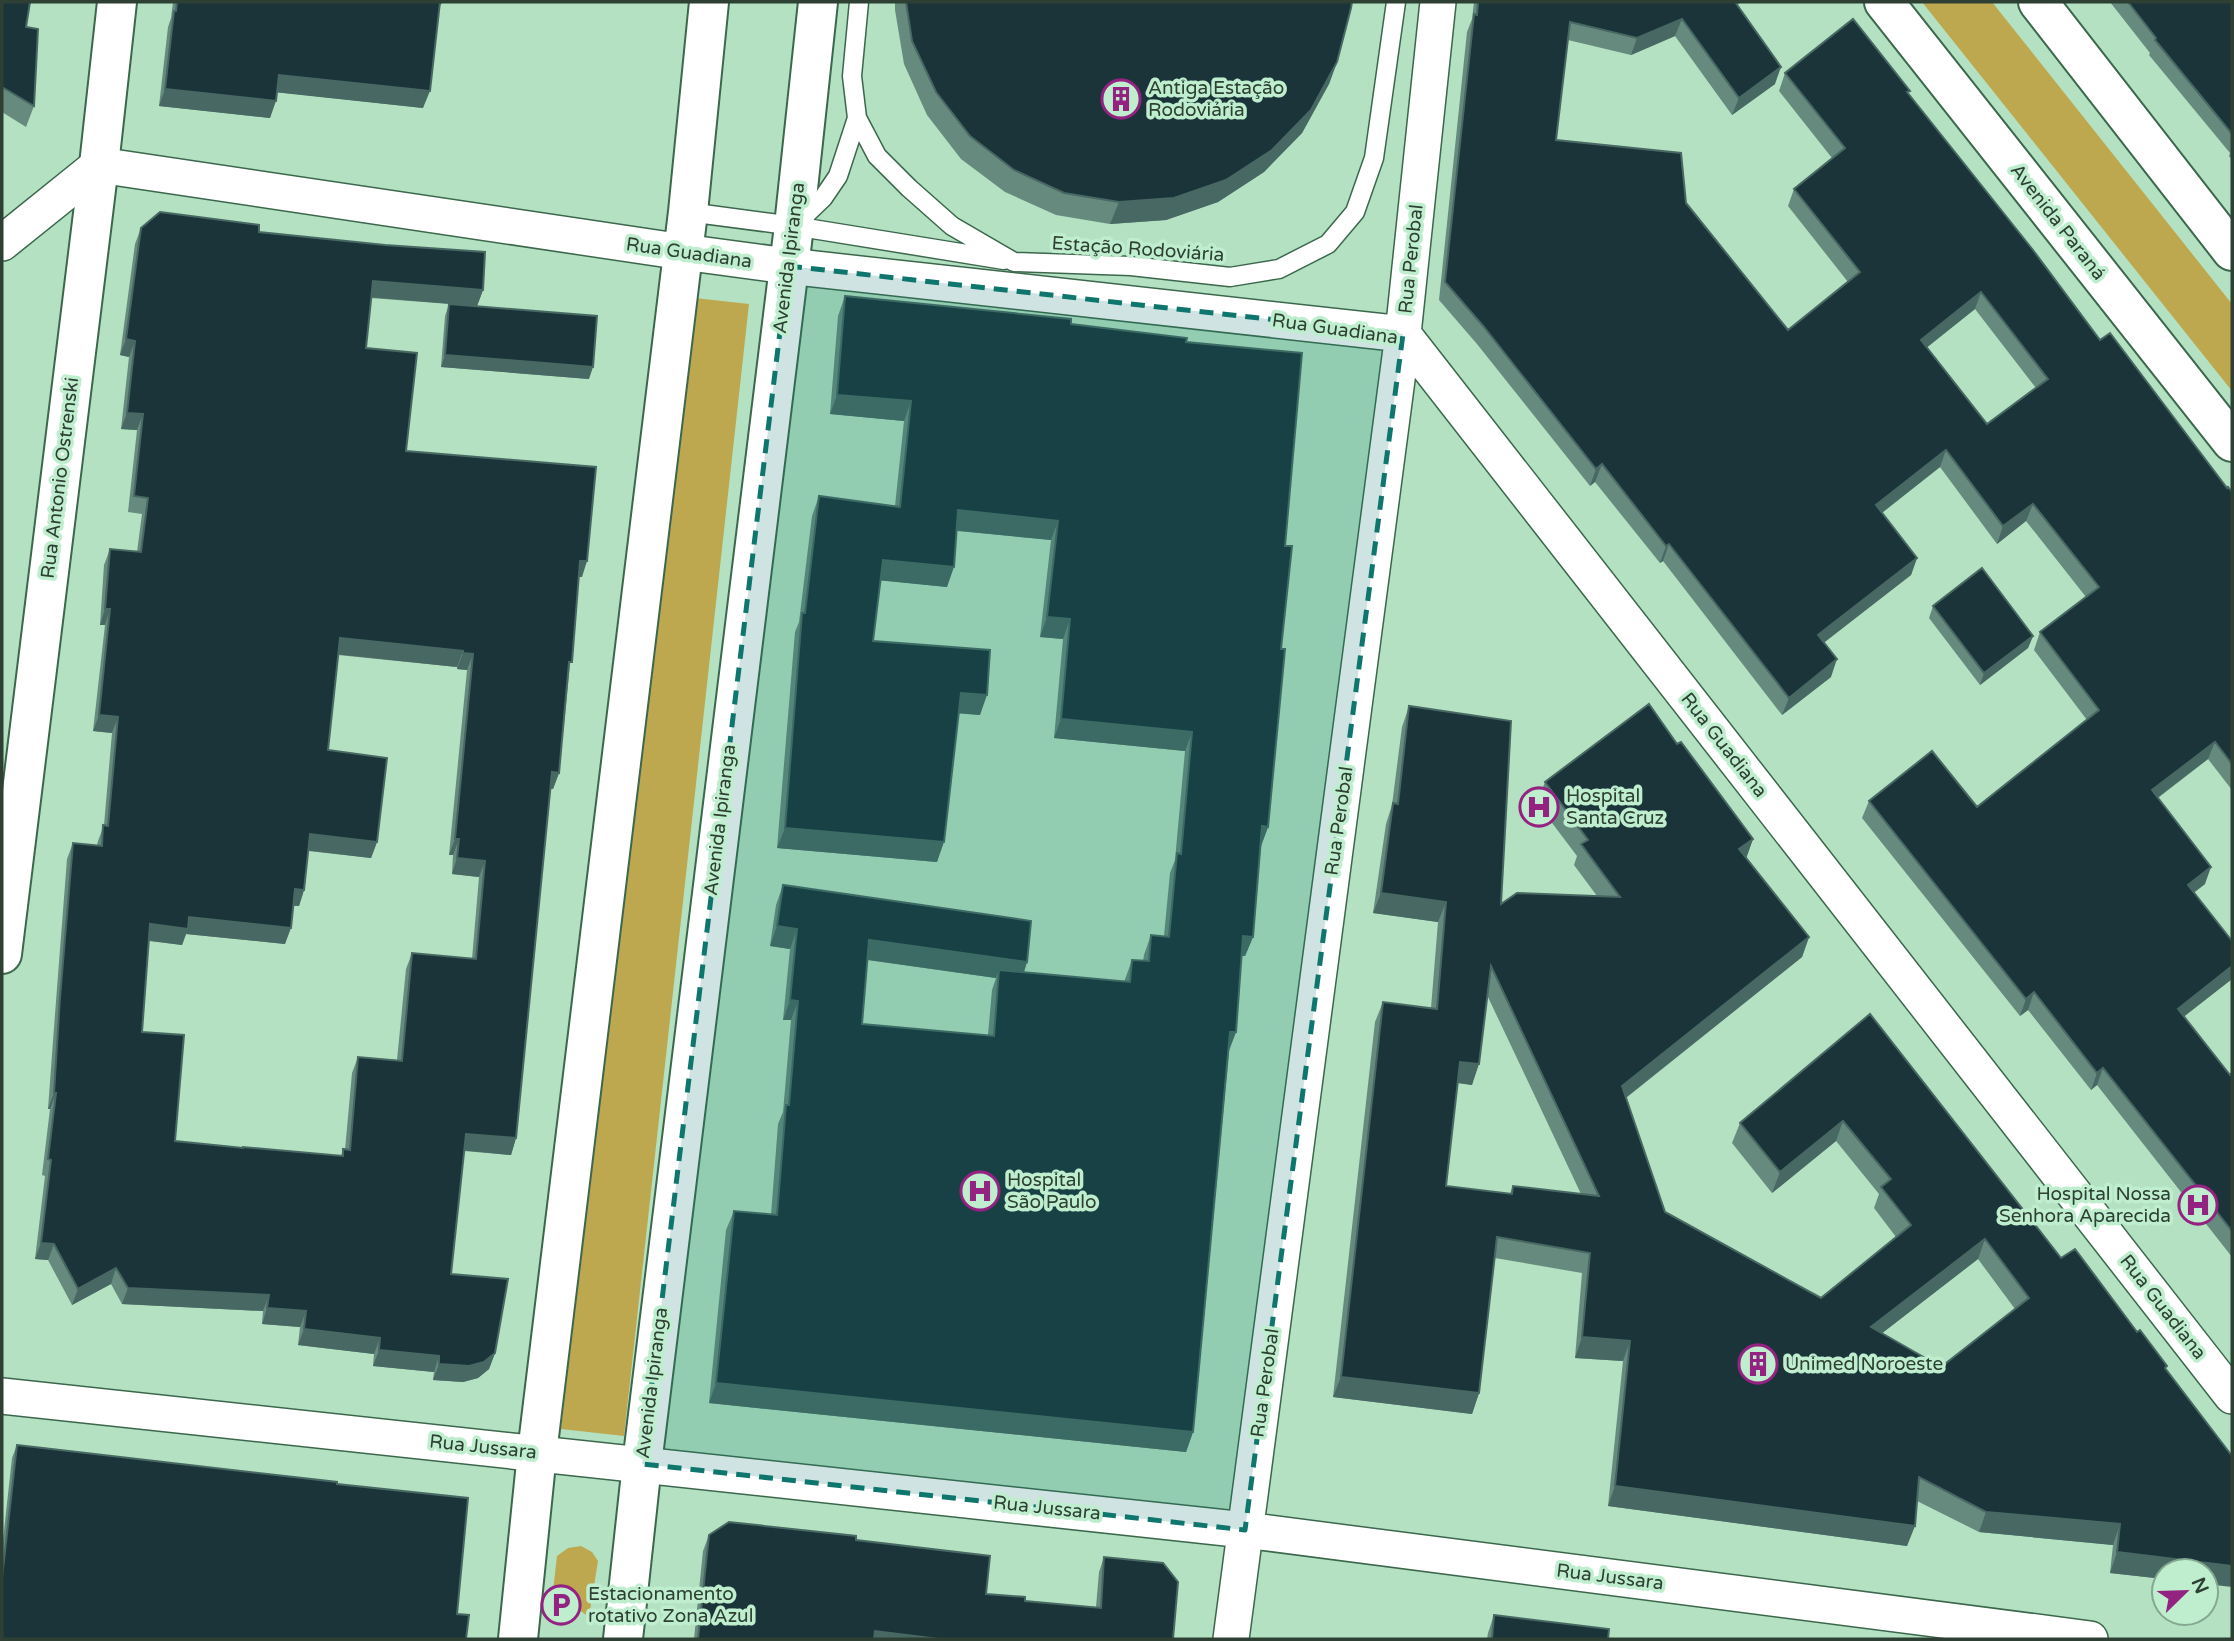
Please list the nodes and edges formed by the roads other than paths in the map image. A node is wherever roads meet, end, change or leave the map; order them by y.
1 (117, 2) edge
2 (709, 2) edge
3 (818, 2) edge
4 (859, 2) edge
5 (1396, 2) edge
6 (1438, 2) edge
7 (1884, 2) edge
8 (2038, 2) edge
9 (857, 118) junction
10 (99, 165) junction
11 (688, 212) junction
12 (794, 226) junction
13 (2, 243) edge
14 (2232, 251) edge
15 (683, 252) junction
16 (1014, 262) junction
17 (788, 266) junction
18 (1403, 334) junction
19 (2232, 442) edge
20 (2, 954) edge
21 (2, 1396) edge
22 (2232, 1396) edge
23 (537, 1453) junction
24 (642, 1464) junction
25 (1245, 1530) junction
26 (518, 1639) edge
27 (623, 1639) edge
28 (1231, 1639) edge
29 (2090, 1639) edge

1 - 10 street, Rua Antonio Ostrenski
2 - 11 street
3 - 12 street, Avenida Ipiranga
4 - 9 lane, Estação Rodoviária
5 - 16 lane, Estação Rodoviária
6 - 18 street, Rua Perobal
7 - 19 street, Avenida Paraná
8 - 14 street
9 - 12 lane
9 - 16 lane, Estação Rodoviária
10 - 13 street
10 - 15 street, Rua Guadiana
10 - 20 street, Rua Antonio Ostrenski
11 - 12 lane
11 - 15 street
12 - 16 lane
12 - 17 street, Avenida Ipiranga
15 - 17 street, Rua Guadiana
15 - 23 street
17 - 18 street, Rua Guadiana
17 - 24 street, Avenida Ipiranga
18 - 22 street, Rua Guadiana
18 - 25 street, Rua Perobal
21 - 23 street, Rua Jussara
23 - 24 street, Rua Jussara
23 - 26 street
24 - 25 street, Rua Jussara
24 - 27 street, Avenida Ipiranga
25 - 28 street, Rua Perobal
25 - 29 street, Rua Jussara

